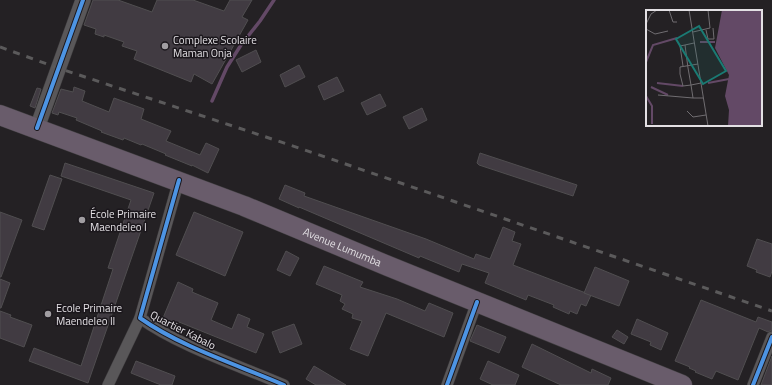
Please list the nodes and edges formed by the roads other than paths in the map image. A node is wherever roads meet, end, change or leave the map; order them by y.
1 (83, 0) edge
2 (0, 115) edge
3 (36, 128) junction
4 (179, 180) junction
5 (477, 302) junction
6 (140, 318) junction
7 (772, 337) edge
8 (108, 385) edge
9 (284, 385) edge
10 (447, 385) edge
11 (682, 385) edge
12 (753, 385) edge

1 - 3 street
2 - 3 highway, Avenue Lumumba
3 - 4 highway, Avenue Lumumba
4 - 5 highway, Avenue Lumumba
4 - 6 street, Quartier Kabalo
5 - 10 street
5 - 11 highway, Avenue Lumumba
6 - 8 street
6 - 9 street, Quartier Kabalo
7 - 12 street

